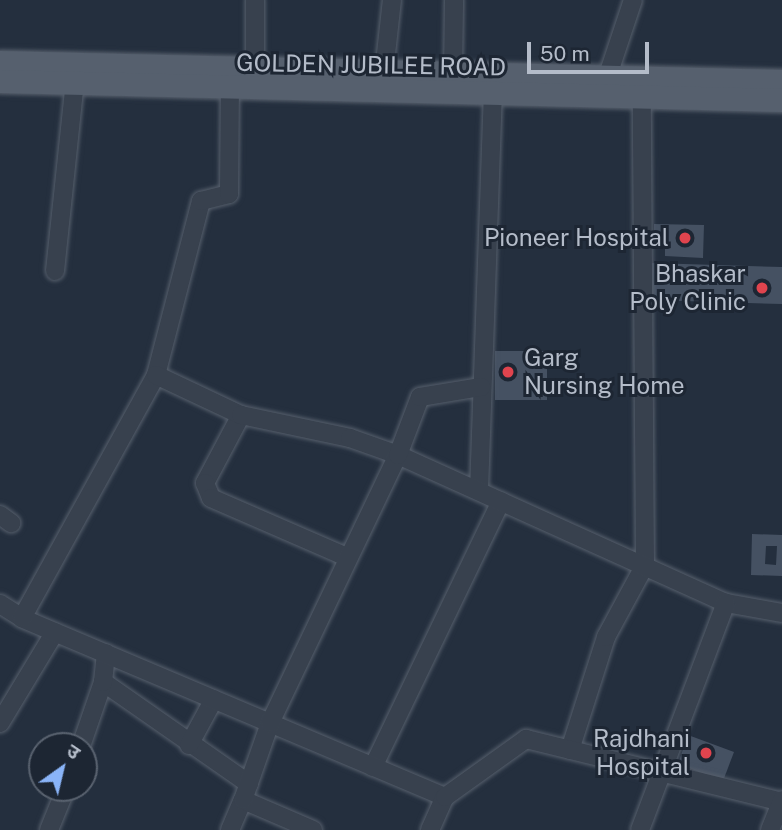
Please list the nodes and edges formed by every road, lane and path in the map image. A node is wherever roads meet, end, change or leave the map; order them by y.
1 (255, 0) edge
2 (392, 0) edge
3 (454, 0) edge
4 (634, 0) edge
5 (0, 62) edge
6 (384, 72) junction
7 (453, 74) junction
8 (607, 78) junction
9 (0, 80) edge
10 (255, 80) junction
11 (782, 81) edge
12 (75, 82) junction
13 (493, 85) junction
14 (642, 87) junction
15 (230, 88) junction
16 (782, 100) edge
17 (55, 271) dead end
18 (156, 375) junction
19 (481, 387) junction
20 (241, 415) junction
21 (398, 456) junction
22 (479, 491) junction
23 (501, 501) junction
24 (347, 557) junction
25 (645, 565) junction
26 (726, 603) junction
27 (0, 604) edge
28 (782, 613) edge
29 (22, 618) junction
30 (55, 632) junction
31 (106, 653) junction
32 (103, 682) junction
33 (214, 699) junction
34 (0, 723) edge
35 (270, 723) junction
36 (86, 732) edge
37 (189, 745) junction
38 (569, 750) junction
39 (373, 767) junction
40 (666, 769) junction
41 (246, 792) junction
42 (445, 797) junction
43 (782, 801) edge
44 (60, 802) edge
45 (49, 830) edge
46 (230, 830) edge
47 (313, 830) edge
48 (430, 830) edge
49 (640, 830) edge
50 (770, 830) edge

1 - 10 street
2 - 6 street
3 - 7 street
4 - 8 street
5 - 10 main road
6 - 7 main road
6 - 10 main road
7 - 13 main road
8 - 13 main road
8 - 14 main road
9 - 12 main road, GOLDEN JUBILEE ROAD
10 - 13 main road, GOLDEN JUBILEE ROAD
10 - 15 main road, GOLDEN JUBILEE ROAD
11 - 14 main road
12 - 15 main road, GOLDEN JUBILEE ROAD
12 - 17 street
13 - 14 main road, GOLDEN JUBILEE ROAD
13 - 19 street
14 - 16 main road, GOLDEN JUBILEE ROAD
14 - 25 street
15 - 18 street
18 - 20 street
18 - 29 street
19 - 21 street
19 - 22 street
20 - 21 street
20 - 24 street
21 - 22 street
21 - 24 street
22 - 23 street
23 - 25 street
23 - 39 street
24 - 35 street
25 - 26 street
25 - 38 street
26 - 28 street
26 - 40 street
27 - 29 street
29 - 30 street
30 - 31 street
30 - 34 street
31 - 32 street
31 - 33 street
32 - 36 street
32 - 37 street
33 - 35 street
33 - 37 street
35 - 39 street
35 - 41 street
37 - 41 street
38 - 40 street
38 - 42 street
39 - 42 street
40 - 43 street
40 - 49 street
41 - 46 street
41 - 47 street
42 - 48 street
43 - 50 street
44 - 45 street

